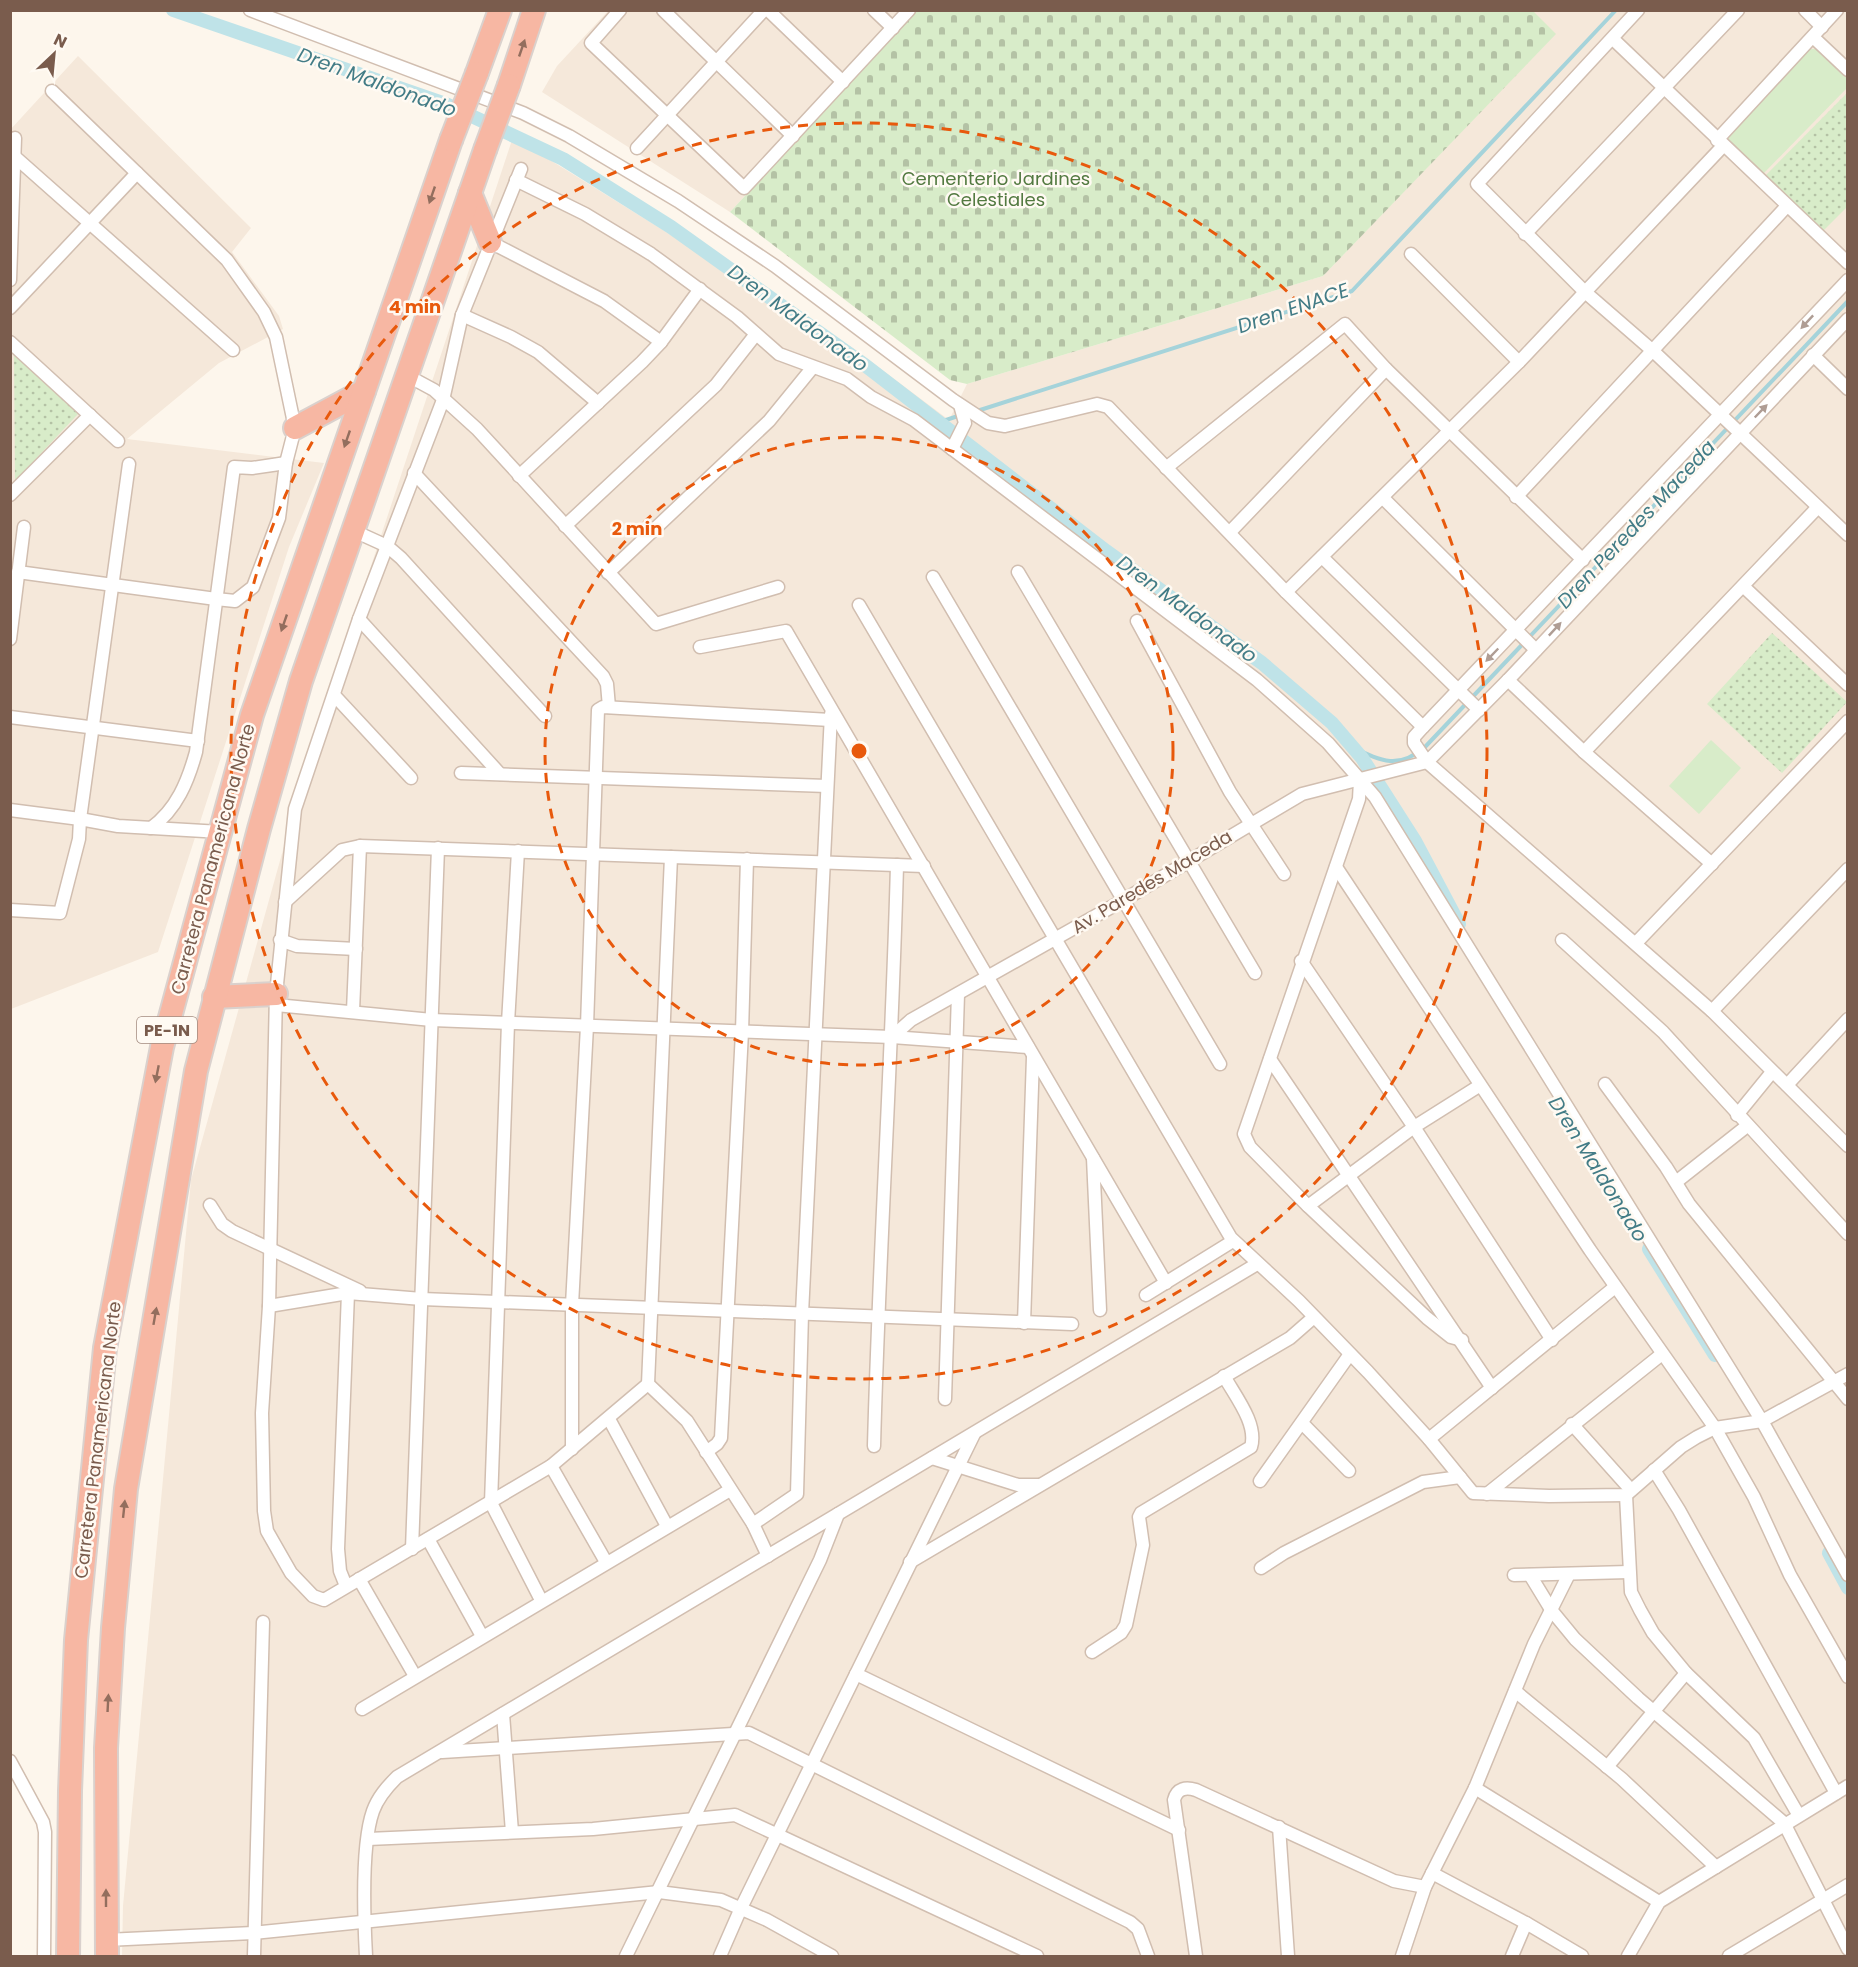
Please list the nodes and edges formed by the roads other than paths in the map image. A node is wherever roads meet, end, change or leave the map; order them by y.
1 (250, 10) edge
2 (500, 10) edge
3 (534, 10) edge
4 (620, 10) edge
5 (663, 10) edge
6 (766, 10) edge
7 (874, 10) edge
8 (909, 10) edge
9 (1638, 10) edge
10 (1738, 10) edge
11 (1805, 10) edge
12 (1837, 10) edge
13 (893, 28) junction
14 (1818, 32) junction
15 (1612, 39) junction
16 (717, 62) junction
17 (1848, 70) edge
18 (843, 82) junction
19 (1663, 90) junction
20 (52, 91) dead end
21 (667, 116) junction
22 (794, 136) junction
23 (15, 138) dead end
24 (1720, 143) junction
25 (637, 148) dead end
26 (14, 156) junction
27 (137, 173) junction
28 (470, 194) junction
29 (1787, 206) junction
30 (90, 224) junction
31 (1525, 234) junction
32 (490, 242) junction
33 (1411, 254) dead end
34 (1848, 263) edge
35 (10, 280) edge
36 (1848, 280) edge
37 (700, 289) junction
38 (1585, 292) junction
39 (10, 308) edge
40 (462, 315) junction
41 (1848, 319) edge
42 (756, 334) junction
43 (10, 342) edge
44 (661, 342) junction
45 (233, 350) dead end
46 (1653, 351) junction
47 (1814, 355) junction
48 (1519, 362) junction
49 (813, 367) junction
50 (1386, 369) junction
51 (408, 376) junction
52 (1848, 389) edge
53 (364, 391) junction
54 (443, 400) junction
55 (598, 403) junction
56 (960, 405) junction
57 (90, 415) junction
58 (1720, 415) junction
59 (295, 428) junction
60 (1450, 430) junction
61 (1740, 433) junction
62 (118, 441) dead end
63 (952, 449) junction
64 (129, 464) dead end
65 (286, 464) junction
66 (1166, 468) junction
67 (414, 473) junction
68 (519, 476) junction
69 (10, 495) edge
70 (1516, 497) junction
71 (1383, 498) junction
72 (1818, 507) junction
73 (565, 526) junction
74 (24, 527) dead end
75 (354, 531) junction
76 (1230, 532) junction
77 (1848, 535) edge
78 (387, 546) junction
79 (1322, 557) junction
80 (1583, 560) junction
81 (18, 572) junction
82 (1017, 572) dead end
83 (608, 573) junction
84 (933, 577) dead end
85 (115, 585) junction
86 (778, 587) dead end
87 (1744, 587) junction
88 (1286, 592) junction
89 (216, 599) junction
90 (859, 605) dead end
91 (359, 619) junction
92 (1137, 621) dead end
93 (1515, 630) junction
94 (10, 639) edge
95 (700, 647) dead end
96 (1536, 650) junction
97 (1508, 680) junction
98 (1848, 685) edge
99 (1459, 690) junction
100 (334, 695) junction
101 (609, 707) junction
102 (1479, 710) junction
103 (831, 715) junction
104 (545, 716) dead end
105 (10, 717) edge
106 (1848, 721) edge
107 (93, 728) junction
108 (1423, 728) junction
109 (198, 741) junction
110 (1584, 752) junction
111 (1427, 762) junction
112 (461, 773) dead end
113 (500, 774) junction
114 (596, 777) junction
115 (411, 778) dead end
116 (1360, 780) junction
117 (827, 786) junction
118 (10, 810) edge
119 (80, 819) junction
120 (1251, 823) junction
121 (152, 828) junction
122 (220, 832) junction
123 (360, 846) junction
124 (438, 848) junction
125 (518, 851) junction
126 (592, 854) junction
127 (671, 857) junction
128 (747, 859) junction
129 (1187, 861) junction
130 (824, 862) junction
131 (1712, 864) junction
132 (897, 865) junction
133 (924, 866) junction
134 (1336, 867) junction
135 (1848, 869) edge
136 (1284, 874) dead end
137 (1122, 901) junction
138 (285, 902) junction
139 (10, 910) edge
140 (1055, 938) junction
141 (280, 940) junction
142 (1562, 940) dead end
143 (1636, 943) junction
144 (356, 949) junction
145 (1301, 961) junction
146 (1255, 973) dead end
147 (989, 977) junction
148 (958, 994) junction
149 (214, 997) junction
150 (276, 999) junction
151 (353, 1011) junction
152 (1712, 1011) junction
153 (1848, 1019) edge
154 (432, 1020) junction
155 (508, 1023) junction
156 (587, 1026) junction
157 (665, 1029) junction
158 (742, 1032) junction
159 (818, 1036) junction
160 (892, 1037) junction
161 (957, 1042) junction
162 (1031, 1051) junction
163 (1270, 1059) junction
164 (1221, 1064) dead end
165 (1772, 1072) junction
166 (1605, 1084) dead end
167 (1787, 1084) junction
168 (1479, 1086) junction
169 (1737, 1115) junction
170 (1747, 1126) junction
171 (1414, 1127) junction
172 (1848, 1146) edge
173 (1093, 1155) junction
174 (1347, 1175) junction
175 (1676, 1182) junction
176 (210, 1205) dead end
177 (1308, 1206) junction
178 (1848, 1234) edge
179 (1233, 1241) junction
180 (270, 1247) junction
181 (1257, 1264) junction
182 (1166, 1282) junction
183 (1615, 1287) junction
184 (348, 1293) junction
185 (366, 1294) junction
186 (1146, 1295) dead end
187 (422, 1299) junction
188 (500, 1302) junction
189 (572, 1305) junction
190 (269, 1306) junction
191 (651, 1308) junction
192 (1100, 1310) dead end
193 (727, 1311) junction
194 (802, 1314) junction
195 (877, 1317) junction
196 (1314, 1317) junction
197 (948, 1320) junction
198 (1024, 1323) junction
199 (1072, 1324) dead end
200 (1462, 1340) junction
201 (1552, 1340) junction
202 (1350, 1354) junction
203 (1662, 1354) junction
204 (1848, 1374) edge
205 (1224, 1376) junction
206 (1834, 1382) junction
207 (648, 1384) junction
208 (1492, 1388) junction
209 (945, 1399) dead end
210 (1848, 1399) edge
211 (609, 1419) junction
212 (1762, 1421) junction
213 (1302, 1423) junction
214 (1572, 1424) junction
215 (1715, 1428) junction
216 (974, 1433) junction
217 (1429, 1438) junction
218 (874, 1446) dead end
219 (572, 1449) junction
220 (706, 1452) junction
221 (933, 1458) junction
222 (958, 1465) junction
223 (551, 1466) junction
224 (1654, 1470) junction
225 (1349, 1471) dead end
226 (1460, 1477) junction
227 (1260, 1481) dead end
228 (1040, 1485) junction
229 (730, 1490) junction
230 (1628, 1493) junction
231 (1487, 1494) junction
232 (492, 1503) junction
233 (838, 1514) junction
234 (753, 1524) junction
235 (667, 1526) junction
236 (428, 1539) junction
237 (412, 1549) junction
238 (768, 1556) junction
239 (606, 1562) junction
240 (910, 1562) junction
241 (1261, 1568) dead end
242 (1629, 1572) junction
243 (1569, 1574) junction
244 (1514, 1575) dead end
245 (1530, 1575) junction
246 (1848, 1575) edge
247 (359, 1579) junction
248 (346, 1586) junction
249 (541, 1600) junction
250 (1552, 1611) junction
251 (263, 1622) dead end
252 (482, 1636) junction
253 (1092, 1652) dead end
254 (1686, 1673) junction
255 (856, 1674) junction
256 (415, 1676) junction
257 (1848, 1677) edge
258 (1515, 1691) junction
259 (362, 1709) dead end
260 (1654, 1712) junction
261 (503, 1714) junction
262 (737, 1733) junction
263 (506, 1748) junction
264 (438, 1752) junction
265 (10, 1761) edge
266 (813, 1764) junction
267 (1607, 1767) junction
268 (1848, 1786) edge
269 (1475, 1788) junction
270 (1836, 1793) junction
271 (1798, 1814) junction
272 (692, 1820) junction
273 (1785, 1823) junction
274 (1279, 1827) junction
275 (1179, 1830) junction
276 (512, 1832) junction
277 (779, 1834) junction
278 (368, 1839) junction
279 (1716, 1866) junction
280 (1432, 1873) junction
281 (1848, 1885) edge
282 (1425, 1887) junction
283 (659, 1892) junction
284 (1659, 1902) junction
285 (1823, 1902) junction
286 (741, 1908) junction
287 (364, 1921) junction
288 (1526, 1923) junction
289 (253, 1933) junction
290 (107, 1948) edge
291 (1848, 1949) edge
292 (44, 1956) edge
293 (68, 1956) edge
294 (254, 1956) edge
295 (366, 1956) edge
296 (626, 1956) edge
297 (720, 1956) edge
298 (832, 1956) edge
299 (1037, 1956) edge
300 (1148, 1956) edge
301 (1196, 1956) edge
302 (1288, 1956) edge
303 (1402, 1956) edge
304 (1512, 1956) edge
305 (1582, 1956) edge
306 (1628, 1956) edge
307 (1729, 1956) edge

1 - 56 street
2 -> 53 highway, Carretera Panamericana Norte / PE-1N, bridge
28 -> 3 highway, Carretera Panamericana Norte / PE-1N, bridge
4 - 21 street
5 - 16 street
6 - 16 street
6 - 18 street
7 - 13 street
8 - 13 street
9 - 15 street
10 - 19 street
11 - 14 street
12 - 14 street
13 - 18 street
14 - 17 street
14 - 24 street
15 - 19 street
15 - 31 street
16 - 21 street
16 - 22 street
18 - 22 street
19 - 24 street
19 - 31 street
20 - 27 street
21 - 22 street
21 - 25 street
23 - 26 street
24 - 29 street
24 - 38 street
26 - 30 street
26 - 35 street
27 - 30 street
27 - 59 street
28 - 32 highway
28 - 51 highway, Carretera Panamericana Norte / PE-1N
29 - 34 street
29 - 46 street
30 - 39 street
30 - 45 street
31 - 38 street
32 - 37 street
32 - 40 street
32 - 44 street
33 - 48 street
36 -> 58 street
37 - 42 street
37 - 44 street
38 - 46 street
38 - 48 street
40 - 54 street
40 - 55 street
41 - 47 street
42 - 49 street
42 - 73 street
43 - 57 street
44 - 55 street
46 - 58 street
46 - 70 street
47 - 52 street
61 -> 47 street
48 - 60 street
49 - 63 street
49 - 83 street
50 - 60 street
50 - 66 street
50 - 76 street
51 - 54 street
51 - 75 highway, Carretera Panamericana Norte / PE-1N
53 - 59 highway
53 -> 122 highway, Carretera Panamericana Norte / PE-1N
54 - 67 street
54 - 68 street
55 - 68 street
56 - 63 street
56 - 66 street
57 - 62 street
57 - 69 street
58 - 61 street
58 - 80 street
59 - 65 street
60 - 70 street
60 - 71 street
61 - 72 street
96 -> 61 street
63 - 116 street
64 - 85 street
65 - 89 street
65 - 89 street
66 - 76 street
67 - 78 street
67 - 101 street
68 - 73 street
70 - 80 street
71 - 79 street
71 - 93 street
72 - 77 street
72 - 87 street
73 - 83 street
74 - 81 street
75 - 78 street
75 - 149 highway, Carretera Panamericana Norte / PE-1N
76 - 88 street
78 - 91 street
78 - 104 street
79 - 88 street
79 - 99 street
80 - 93 street
81 - 85 street
81 - 94 street
82 - 129 street
83 - 86 street
84 - 137 street
85 - 89 street
85 - 107 street
87 - 98 street
87 - 110 street
88 - 108 street
89 - 109 street
90 - 140 street
91 - 100 street
91 - 113 street
92 - 120 street
93 - 96 street
93 -> 99 street
95 - 103 street
96 - 97 street
97 - 102 street
97 - 110 street
99 - 102 street
99 - 108 street
100 - 115 street
100 - 138 street
101 - 103 street
101 - 114 street
102 - 111 street
103 - 117 street
103 - 133 street
105 - 107 street
106 - 131 street
107 - 109 street
107 - 119 street
108 - 111 street
109 - 121 street
110 - 131 street
111 - 116 street, Av. Paredes Maceda
111 - 143 street
112 - 113 street
113 - 114 street
114 - 117 street
114 - 126 street
116 - 120 street, Av. Paredes Maceda
116 - 134 street
116 - 212 street
117 - 130 street
118 - 119 street
119 - 121 street
119 - 139 street
120 - 129 street, Av. Paredes Maceda
120 - 136 street
121 - 122 street
122 -> 293 highway, Carretera Panamericana Norte / PE-1N
123 - 124 street
123 - 138 street
123 - 144 street
124 - 125 street
124 - 154 street
125 - 126 street
125 - 155 street
126 - 127 street
126 - 156 street
127 - 128 street
127 - 157 street
128 - 130 street
128 - 158 street
129 - 137 street, Av. Paredes Maceda
129 - 146 street
130 - 132 street
130 - 159 street
131 - 143 street
132 - 133 street
132 - 160 street
133 - 147 street
134 - 145 street
134 - 168 street
135 - 152 street
137 - 140 street, Av. Paredes Maceda
137 - 164 street
138 - 141 street
140 - 147 street, Av. Paredes Maceda
140 - 179 street
141 - 144 street
141 - 150 street
142 - 169 street
143 - 152 street
144 - 151 street
145 - 163 street
145 - 171 street
147 - 148 street, Av. Paredes Maceda
147 - 162 street
148 - 160 street, Av. Paredes Maceda
148 - 161 street
149 - 150 highway
290 -> 149 highway, Carretera Panamericana Norte / PE-1N
150 - 151 street
150 - 180 street
151 - 154 street
152 - 165 street
153 - 167 street
154 - 155 street
154 - 187 street
155 - 156 street
155 - 188 street
156 - 157 street
156 - 189 street
157 - 158 street
157 - 191 street
158 - 159 street
158 - 193 street
159 - 160 street
159 - 194 street
160 - 161 street
160 - 195 street
161 - 162 street
161 - 197 street
162 - 173 street
162 - 198 street
163 - 174 street
163 - 177 street
165 - 167 street
165 - 169 street
166 - 175 street
167 - 172 street
168 - 171 street
168 - 183 street
169 - 170 street
170 - 175 street
170 - 178 street
171 - 174 street
171 - 201 street
173 - 182 street
173 - 192 street
174 - 177 street
174 - 200 street
175 - 206 street
176 - 180 street
177 - 200 street
179 - 181 street
179 - 182 street
180 - 185 street
180 - 190 street
181 - 196 street
181 - 216 street
182 - 186 street
183 - 201 street
183 - 203 street
184 - 185 street
184 - 190 street
184 - 248 street
185 - 187 street
187 - 188 street
187 - 237 street
188 - 189 street
188 - 232 street
189 - 191 street
189 - 219 street
190 - 248 street
191 - 193 street
191 - 207 street
193 - 194 street
193 - 220 street
194 - 195 street
194 - 234 street
195 - 197 street
195 - 218 street
196 - 202 street
196 - 205 street
197 - 198 street
197 - 209 street
198 - 199 street
200 - 208 street
201 - 208 street
202 - 213 street
202 - 217 street
203 - 214 street
203 - 215 street
204 - 206 street
205 - 228 street
205 - 253 street
206 - 210 street
206 - 212 street
207 - 211 street
207 - 220 street
208 - 217 street
211 - 219 street
211 - 235 street
212 - 215 street
212 - 246 street
213 - 225 street
213 - 227 street
214 - 230 street
214 - 231 street
215 - 224 street
215 - 257 street
216 - 221 street
216 - 222 street
217 - 226 street
219 - 223 street
220 - 229 street
221 - 222 street
221 - 233 street
222 - 228 street
222 - 240 street
223 - 232 street
223 - 239 street
224 - 230 street
224 - 270 street
226 - 231 street
226 - 241 street
228 - 240 street
229 - 234 street
229 - 235 street
230 - 231 street
230 - 242 street
232 - 236 street
232 - 249 street
233 - 238 street
233 - 262 street
234 - 238 street
235 - 239 street
236 - 237 street
236 - 252 street
237 - 247 street
238 - 261 street
239 - 249 street
240 - 255 street
242 - 243 street
242 - 254 street
243 - 245 street
243 - 250 street
244 - 245 street
245 - 250 street
247 - 248 street
247 - 256 street
249 - 252 street
250 - 258 street
250 - 260 street
251 - 289 street
252 - 256 street
254 - 260 street
254 - 271 street
255 - 266 street
255 - 275 street
256 - 259 street
258 - 267 street
258 - 269 street
260 - 267 street
260 - 273 street
261 - 263 street
261 - 264 street
262 - 263 street
262 - 266 street
262 - 272 street
263 - 264 street
263 - 276 street
264 - 278 street
265 - 292 street
266 - 277 street
266 - 300 street
267 - 279 street
268 - 270 street
269 - 280 street
269 - 284 street
270 - 271 street
271 - 273 street
272 - 276 street
272 - 277 street
272 - 283 street
273 - 279 street
273 - 285 street
274 - 275 street
274 - 282 street
274 - 302 street
275 - 301 street
276 - 278 street
277 - 286 street
277 - 299 street
278 - 287 street
279 - 284 street
280 - 282 street
280 - 288 street
281 - 285 street
282 - 303 street
283 - 286 street
283 - 287 street
283 - 296 street
284 - 306 street
285 - 291 street
285 - 307 street
286 - 297 street
286 - 298 street
287 - 289 street
287 - 295 street
288 - 304 street
288 - 305 street
289 - 290 street
289 - 294 street

